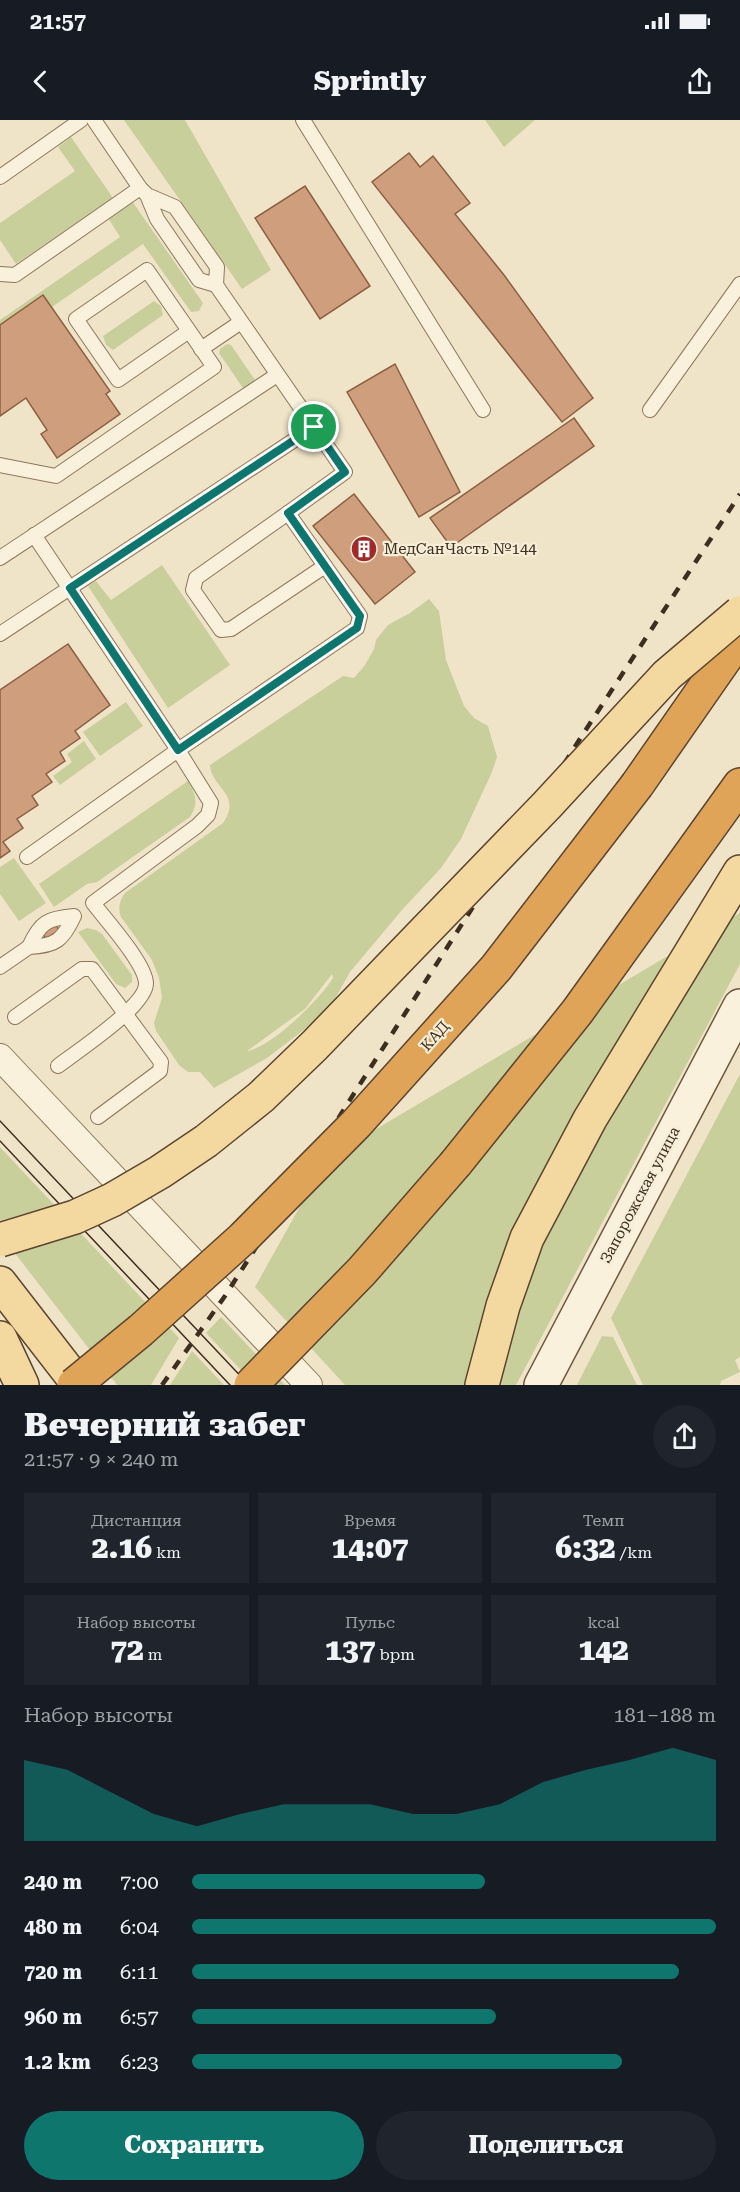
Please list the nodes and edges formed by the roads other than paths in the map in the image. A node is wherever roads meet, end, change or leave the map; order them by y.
1 (81, 120) edge
2 (94, 120) edge
3 (303, 120) edge
4 (0, 177) edge
5 (143, 192) junction
6 (0, 274) edge
7 (740, 284) edge
8 (216, 285) junction
9 (241, 322) junction
10 (189, 331) junction
11 (201, 349) junction
12 (277, 375) junction
13 (483, 410) dead end
14 (650, 410) dead end
15 (314, 427) junction
16 (0, 465) edge
17 (288, 513) junction
18 (34, 535) junction
19 (0, 558) edge
20 (325, 566) junction
21 (70, 588) junction
22 (740, 613) edge
23 (0, 634) edge
24 (740, 637) edge
25 (178, 750) junction
26 (740, 785) edge
27 (27, 857) dead end
28 (740, 872) edge
29 (93, 903) junction
30 (74, 916) junction
31 (29, 947) junction
32 (0, 967) edge
33 (740, 1006) edge
34 (125, 1015) junction
35 (15, 1017) dead end
36 (0, 1057) edge
37 (57, 1066) dead end
38 (98, 1117) dead end
39 (0, 1240) edge
40 (0, 1283) edge
41 (0, 1338) edge
42 (22, 1385) edge
43 (74, 1385) edge
44 (79, 1385) edge
45 (251, 1385) edge
46 (309, 1385) edge
47 (482, 1385) edge
48 (541, 1385) edge

1 - 4 lane
2 - 5 lane
3 - 13 lane
5 - 6 lane
5 - 8 lane
5 - 8 lane
7 - 14 lane
8 - 9 lane
9 - 11 lane
9 - 12 lane
10 - 10 lane
10 - 11 lane
11 - 16 lane
12 - 15 lane
12 - 18 lane
15 - 17 lane
15 - 21 lane
17 - 20 lane
17 - 20 lane
18 - 19 lane
18 - 21 lane
20 - 25 lane
21 - 23 lane
21 - 25 lane
22 - 39 main road, bridge
24 - 43 highway, КАД, bridge
25 - 27 lane
25 - 29 lane
26 - 45 highway, bridge
28 - 47 main road
29 - 30 lane
29 - 34 lane
30 - 31 lane
30 - 31 lane
31 - 32 lane
33 - 48 street, Запорожская улица
34 - 35 lane
34 - 37 lane
34 - 38 lane
36 - 46 street
40 - 44 main road
41 - 42 main road

